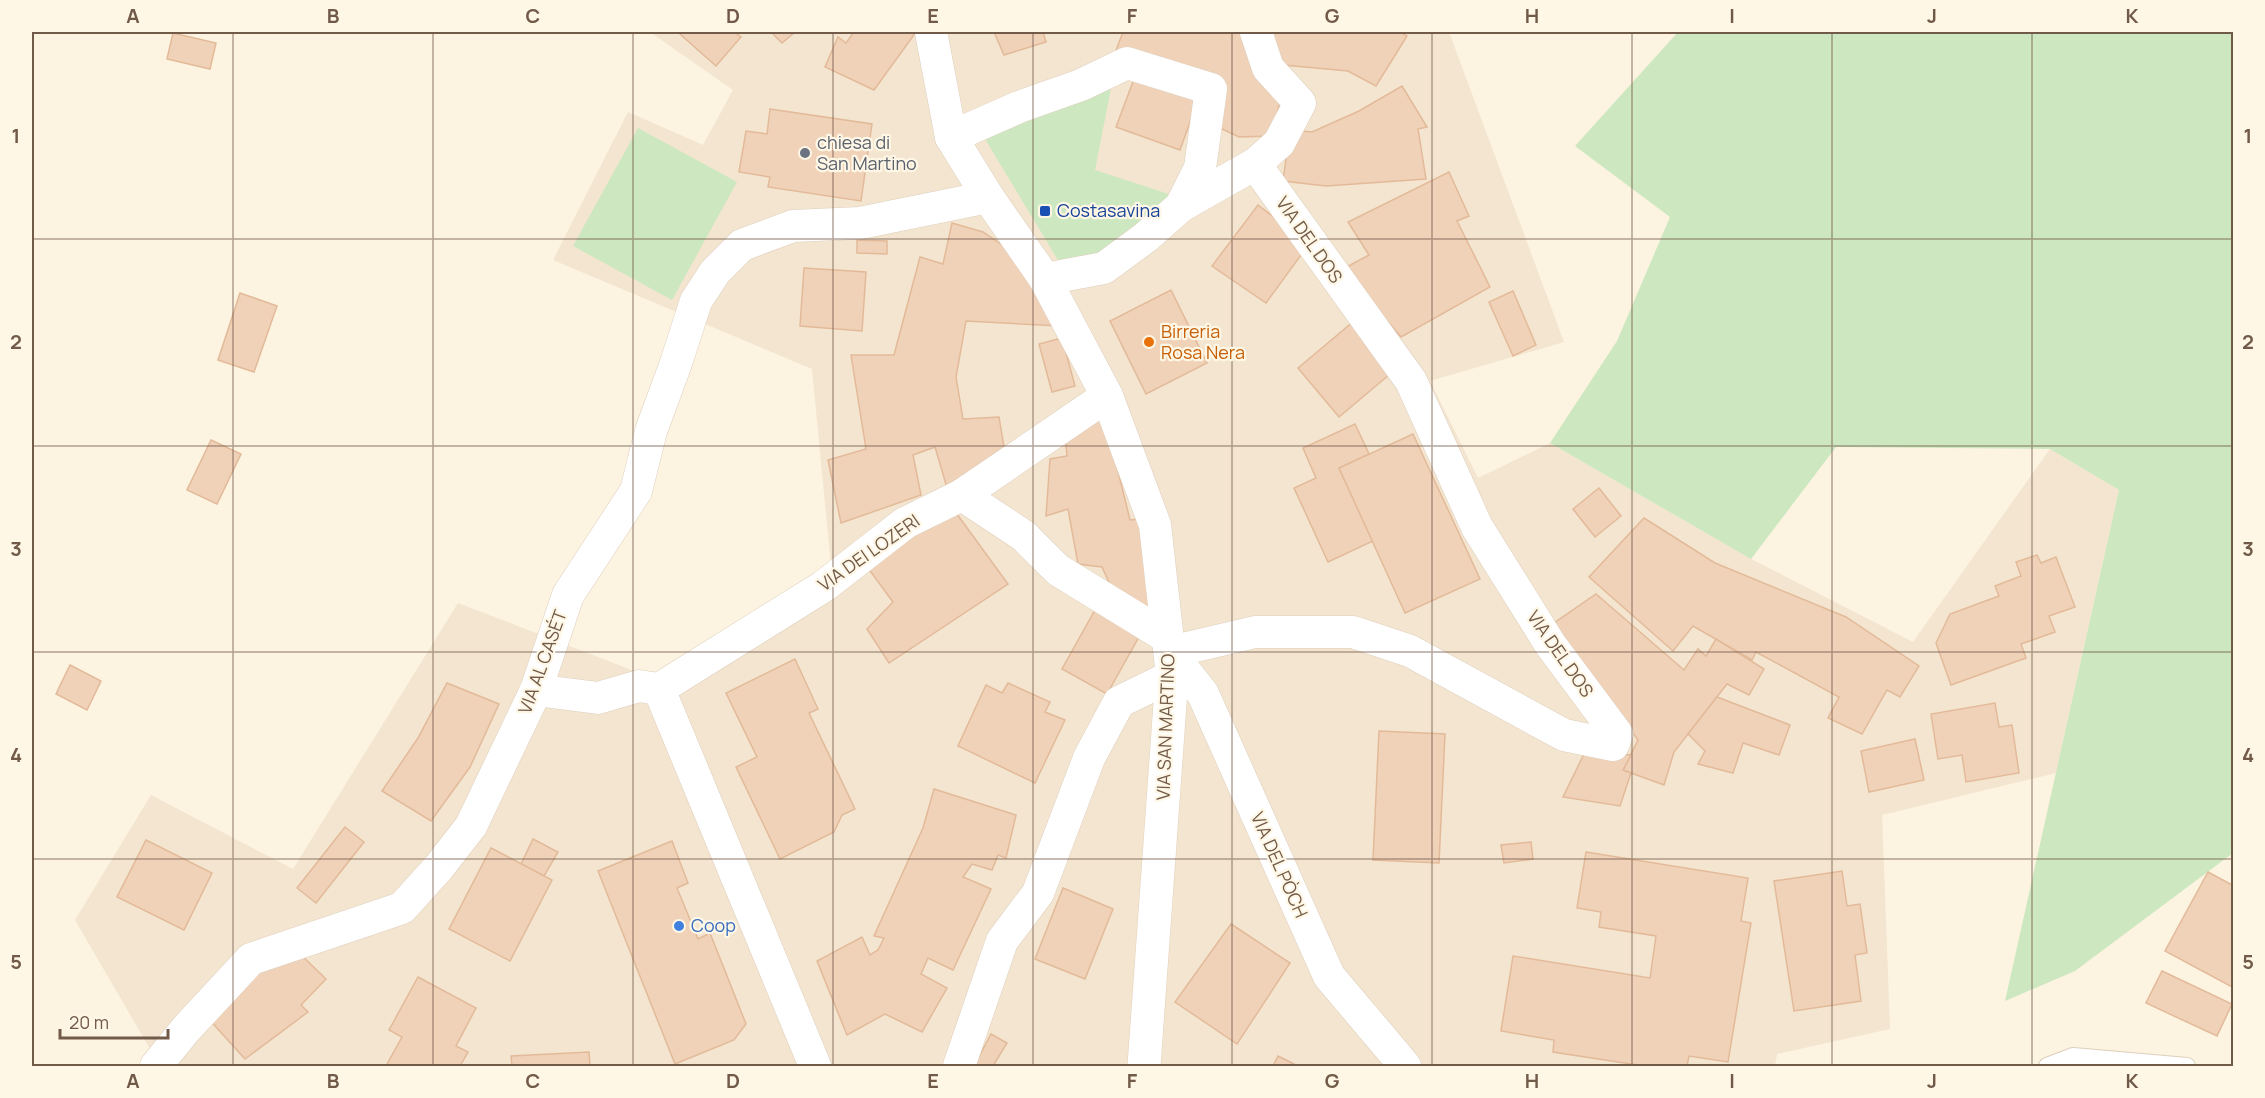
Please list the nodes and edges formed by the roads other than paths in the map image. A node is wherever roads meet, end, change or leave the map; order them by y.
1 (931, 32) edge
2 (1256, 32) edge
3 (951, 137) junction
4 (1255, 164) junction
5 (988, 197) junction
6 (1181, 206) junction
7 (1045, 279) junction
8 (1107, 396) junction
9 (962, 495) junction
10 (1170, 655) junction
11 (659, 689) junction
12 (536, 690) junction
13 (156, 1066) edge
14 (815, 1066) edge
15 (959, 1066) edge
16 (1144, 1066) edge
17 (1405, 1066) edge
18 (2047, 1066) edge
19 (2187, 1066) edge

1 - 3 street
2 - 4 street
3 - 5 street, VIA SAN MARTINO
3 - 6 street
4 - 6 street
4 - 10 street, VIA DEL DOS
5 - 7 street, VIA SAN MARTINO
5 - 12 street, VIA AL CASÉT
6 - 7 street
7 - 8 street, VIA SAN MARTINO
8 - 9 street, VIA DEI LOZERI
8 - 10 street, VIA SAN MARTINO
9 - 10 street
9 - 11 street, VIA DEI LOZERI
10 - 15 street
10 - 16 street, VIA SAN MARTINO
10 - 17 street, VIA DEL PÒCH
11 - 12 street
11 - 14 street
12 - 13 street, VIA AL CASÉT
18 - 19 lane

